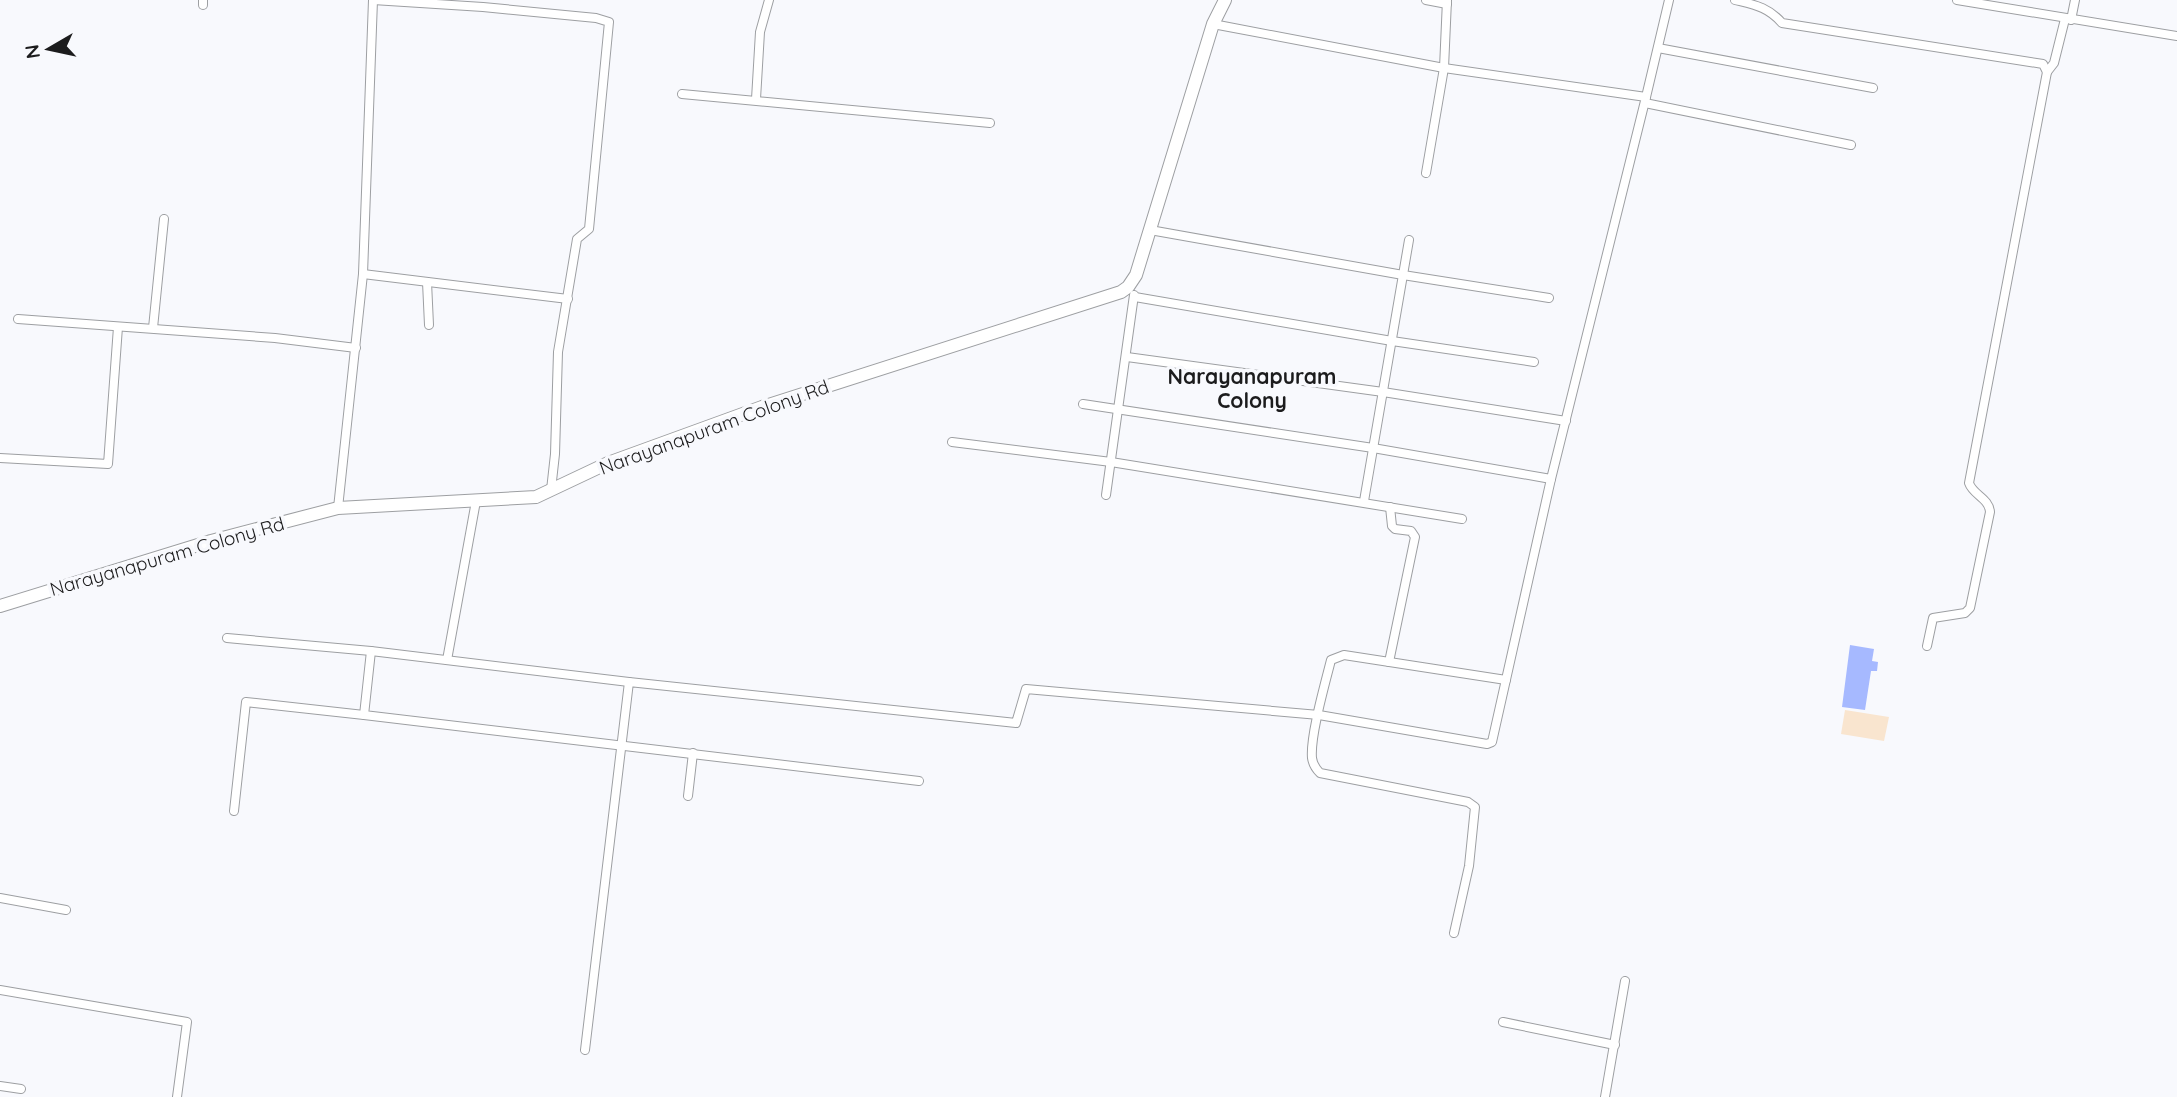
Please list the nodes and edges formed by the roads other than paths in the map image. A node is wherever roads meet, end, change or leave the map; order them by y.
1 (373, 0) edge
2 (769, 0) edge
3 (1225, 0) edge
4 (1426, 0) edge
5 (1669, 0) edge
6 (1735, 0) edge
7 (1957, 0) edge
8 (2075, 0) edge
9 (1447, 2) edge
10 (2068, 19) junction
11 (1213, 24) junction
12 (2177, 36) edge
13 (1658, 48) junction
14 (1444, 68) junction
15 (2047, 72) junction
16 (1873, 88) dead end
17 (682, 94) dead end
18 (756, 99) junction
19 (1646, 100) junction
20 (990, 123) dead end
21 (1851, 145) dead end
22 (1426, 173) dead end
23 (164, 219) dead end
24 (1150, 230) junction
25 (1409, 240) dead end
26 (363, 274) junction
27 (1403, 275) junction
28 (427, 282) junction
29 (1132, 292) junction
30 (1549, 298) dead end
31 (569, 299) junction
32 (18, 319) dead end
33 (429, 324) dead end
34 (118, 327) junction
35 (153, 328) junction
36 (1392, 341) junction
37 (356, 348) junction
38 (1127, 357) junction
39 (1534, 362) dead end
40 (1383, 392) junction
41 (1083, 404) dead end
42 (1117, 410) junction
43 (1566, 421) junction
44 (952, 442) dead end
45 (1373, 448) junction
46 (0, 458) edge
47 (1111, 462) junction
48 (1551, 479) junction
49 (551, 491) junction
50 (1106, 495) dead end
51 (476, 501) junction
52 (1364, 501) junction
53 (1390, 507) junction
54 (338, 508) junction
55 (1462, 519) dead end
56 (0, 606) edge
57 (227, 638) dead end
58 (1927, 646) dead end
59 (371, 651) junction
60 (447, 660) junction
61 (1389, 662) junction
62 (1506, 680) junction
63 (629, 682) junction
64 (364, 715) junction
65 (1319, 715) junction
66 (623, 744) junction
67 (693, 753) junction
68 (919, 780) dead end
69 (688, 796) dead end
70 (234, 811) dead end
71 (0, 898) edge
72 (66, 910) dead end
73 (1454, 933) dead end
74 (1625, 981) dead end
75 (0, 990) edge
76 (1503, 1022) dead end
77 (1615, 1045) junction
78 (585, 1050) dead end
79 (0, 1086) edge
80 (21, 1089) dead end
81 (177, 1097) edge
82 (1605, 1097) edge

1 - 26 street
1 - 31 street
2 - 18 street
3 - 11 street
4 - 9 street
5 - 13 street
6 - 15 street
7 - 10 street
8 - 10 street
9 - 14 street
10 - 12 street
10 - 15 street
11 - 14 street
11 - 24 street
13 - 16 street
13 - 19 street
14 - 19 street
14 - 22 street
15 - 58 street
17 - 18 street
18 - 20 street
19 - 21 street
19 - 43 street
23 - 35 street
24 - 27 street
24 - 29 street
25 - 27 street
26 - 28 street
26 - 37 street
27 - 30 street
27 - 36 street
28 - 31 street
28 - 33 street
29 - 36 street
29 - 38 street
29 - 49 street, Narayanapuram Colony Rd
31 - 49 street
32 - 34 street
34 - 35 street
34 - 46 street
35 - 37 street
36 - 39 street
36 - 40 street
37 - 54 street
38 - 40 street
38 - 42 street
40 - 43 street
40 - 45 street
41 - 42 street
42 - 45 street
42 - 47 street
43 - 48 street
44 - 47 street
45 - 48 street
45 - 52 street
47 - 50 street
47 - 52 street
48 - 62 street
49 - 51 street, Narayanapuram Colony Rd
51 - 54 street, Narayanapuram Colony Rd
51 - 60 street
52 - 53 street
53 - 55 street
53 - 61 street
54 - 56 street, Narayanapuram Colony Rd
57 - 59 street
59 - 60 street
59 - 64 street
60 - 63 street
61 - 62 street
61 - 65 street
62 - 65 street
63 - 65 street
63 - 66 street
64 - 66 street
64 - 70 street
65 - 73 street
66 - 67 street
66 - 78 street
67 - 68 street
67 - 69 street
71 - 72 street
74 - 77 street
75 - 81 street
76 - 77 street
77 - 82 street
79 - 80 street

